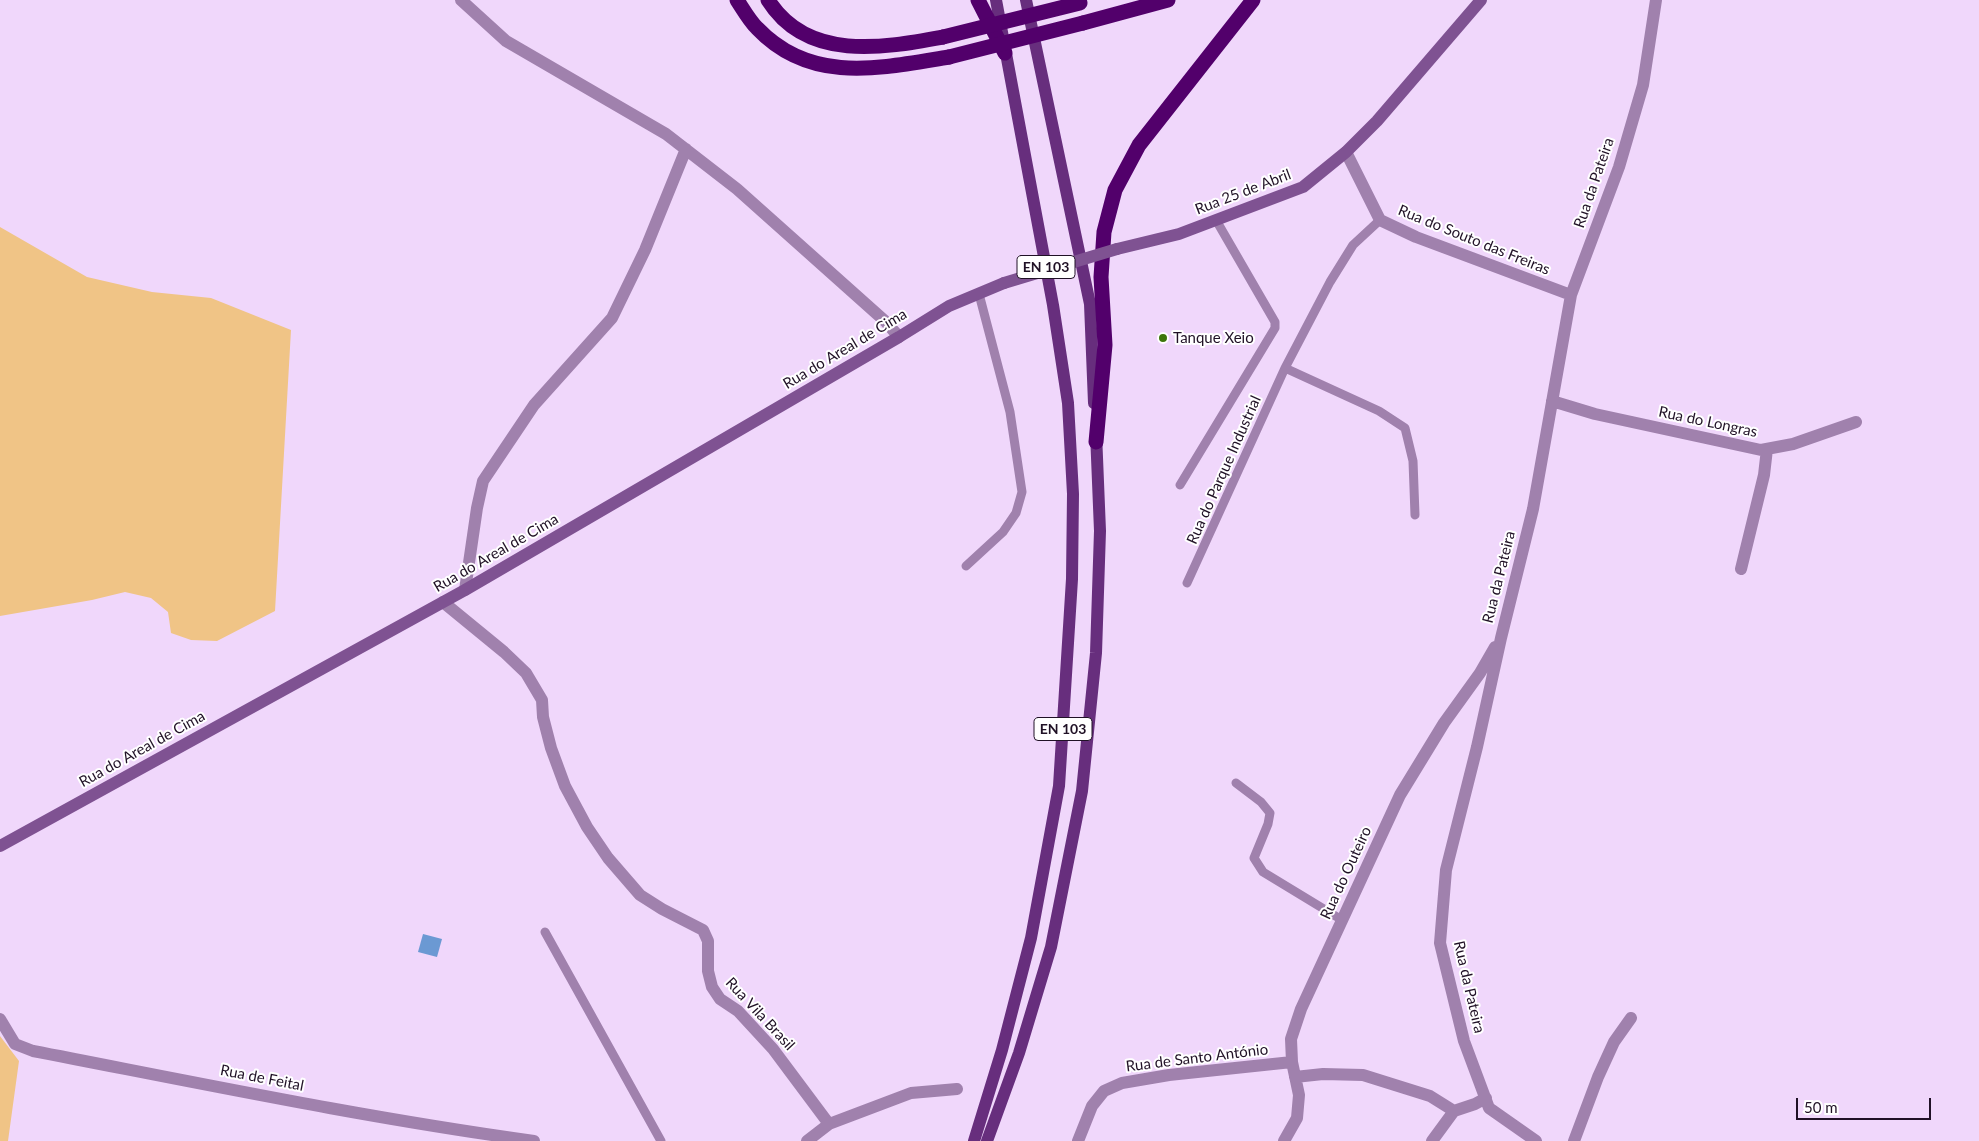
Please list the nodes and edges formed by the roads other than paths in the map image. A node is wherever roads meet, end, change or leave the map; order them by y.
1 (461, 0) edge
2 (737, 0) edge
3 (768, 0) edge
4 (978, 0) edge
5 (996, 0) edge
6 (1026, 0) edge
7 (1168, 0) edge
8 (1252, 0) edge
9 (1481, 0) edge
10 (1656, 0) edge
11 (1085, 1) edge
12 (1005, 53) junction
13 (686, 149) junction
14 (1346, 152) junction
15 (1216, 220) junction
16 (1380, 220) junction
17 (1004, 283) joint
18 (979, 294) junction
19 (1570, 295) junction
20 (899, 337) junction
21 (1285, 368) junction
22 (1552, 401) junction
23 (1856, 422) dead end
24 (1096, 442) junction
25 (1767, 449) junction
26 (1180, 485) dead end
27 (1415, 515) dead end
28 (966, 566) dead end
29 (1741, 569) dead end
30 (1187, 583) dead end
31 (466, 590) junction
32 (443, 602) junction
33 (1501, 638) junction
34 (1236, 783) dead end
35 (0, 846) edge
36 (1342, 920) junction
37 (545, 932) dead end
38 (1631, 1018) dead end
39 (0, 1019) edge
40 (1292, 1062) junction
41 (1295, 1077) junction
42 (957, 1089) dead end
43 (1486, 1098) junction
44 (1454, 1111) junction
45 (829, 1124) junction
46 (534, 1141) edge
47 (662, 1141) edge
48 (807, 1141) edge
49 (974, 1141) edge
50 (987, 1141) edge
51 (1078, 1141) edge
52 (1284, 1141) edge
53 (1432, 1141) edge
54 (1536, 1141) edge
55 (1574, 1141) edge

1 - 13 street
2 - 7 highway, bridge
3 - 11 highway, bridge
4 - 12 highway
5 - 12 main road, EN 103
6 - 24 main road, EN 103
8 - 24 highway
9 - 14 main road, Rua 25 de Abril
10 - 19 street, Rua da Pateira
12 - 49 main road, EN 103
13 - 20 street
13 - 31 street
14 - 15 main road, Rua 25 de Abril
14 - 16 street, Rua do Souto das Freiras
15 - 17 main road, Rua 25 de Abril, bridge
15 - 26 lane
16 - 19 street, Rua do Souto das Freiras
16 - 21 lane, Rua do Parque Industrial
17 - 18 main road, Rua do Areal de Cima
18 - 20 main road, Rua do Areal de Cima
18 - 28 lane
19 - 22 street, Rua da Pateira
20 - 31 main road, Rua do Areal de Cima
21 - 27 lane
21 - 30 lane, Rua do Parque Industrial
22 - 25 street, Rua do Longras
22 - 33 street, Rua da Pateira
23 - 25 street, Rua do Longras
24 - 50 main road, EN 103
25 - 29 street
31 - 32 main road, Rua do Areal de Cima
32 - 35 main road, Rua do Areal de Cima
32 - 45 street, Rua Vila Brasil
33 - 36 street, Rua do Outeiro
33 - 43 street, Rua da Pateira
34 - 36 lane
36 - 40 street, Rua do Outeiro
37 - 47 lane
38 - 55 street
39 - 46 street, Rua de Feital
40 - 41 street, Rua do Outeiro
40 - 51 street, Rua de Santo António
41 - 44 street
41 - 52 street, Rua do Outeiro
42 - 45 street
43 - 44 street
43 - 54 street, Rua da Pateira
44 - 53 street
45 - 48 street

